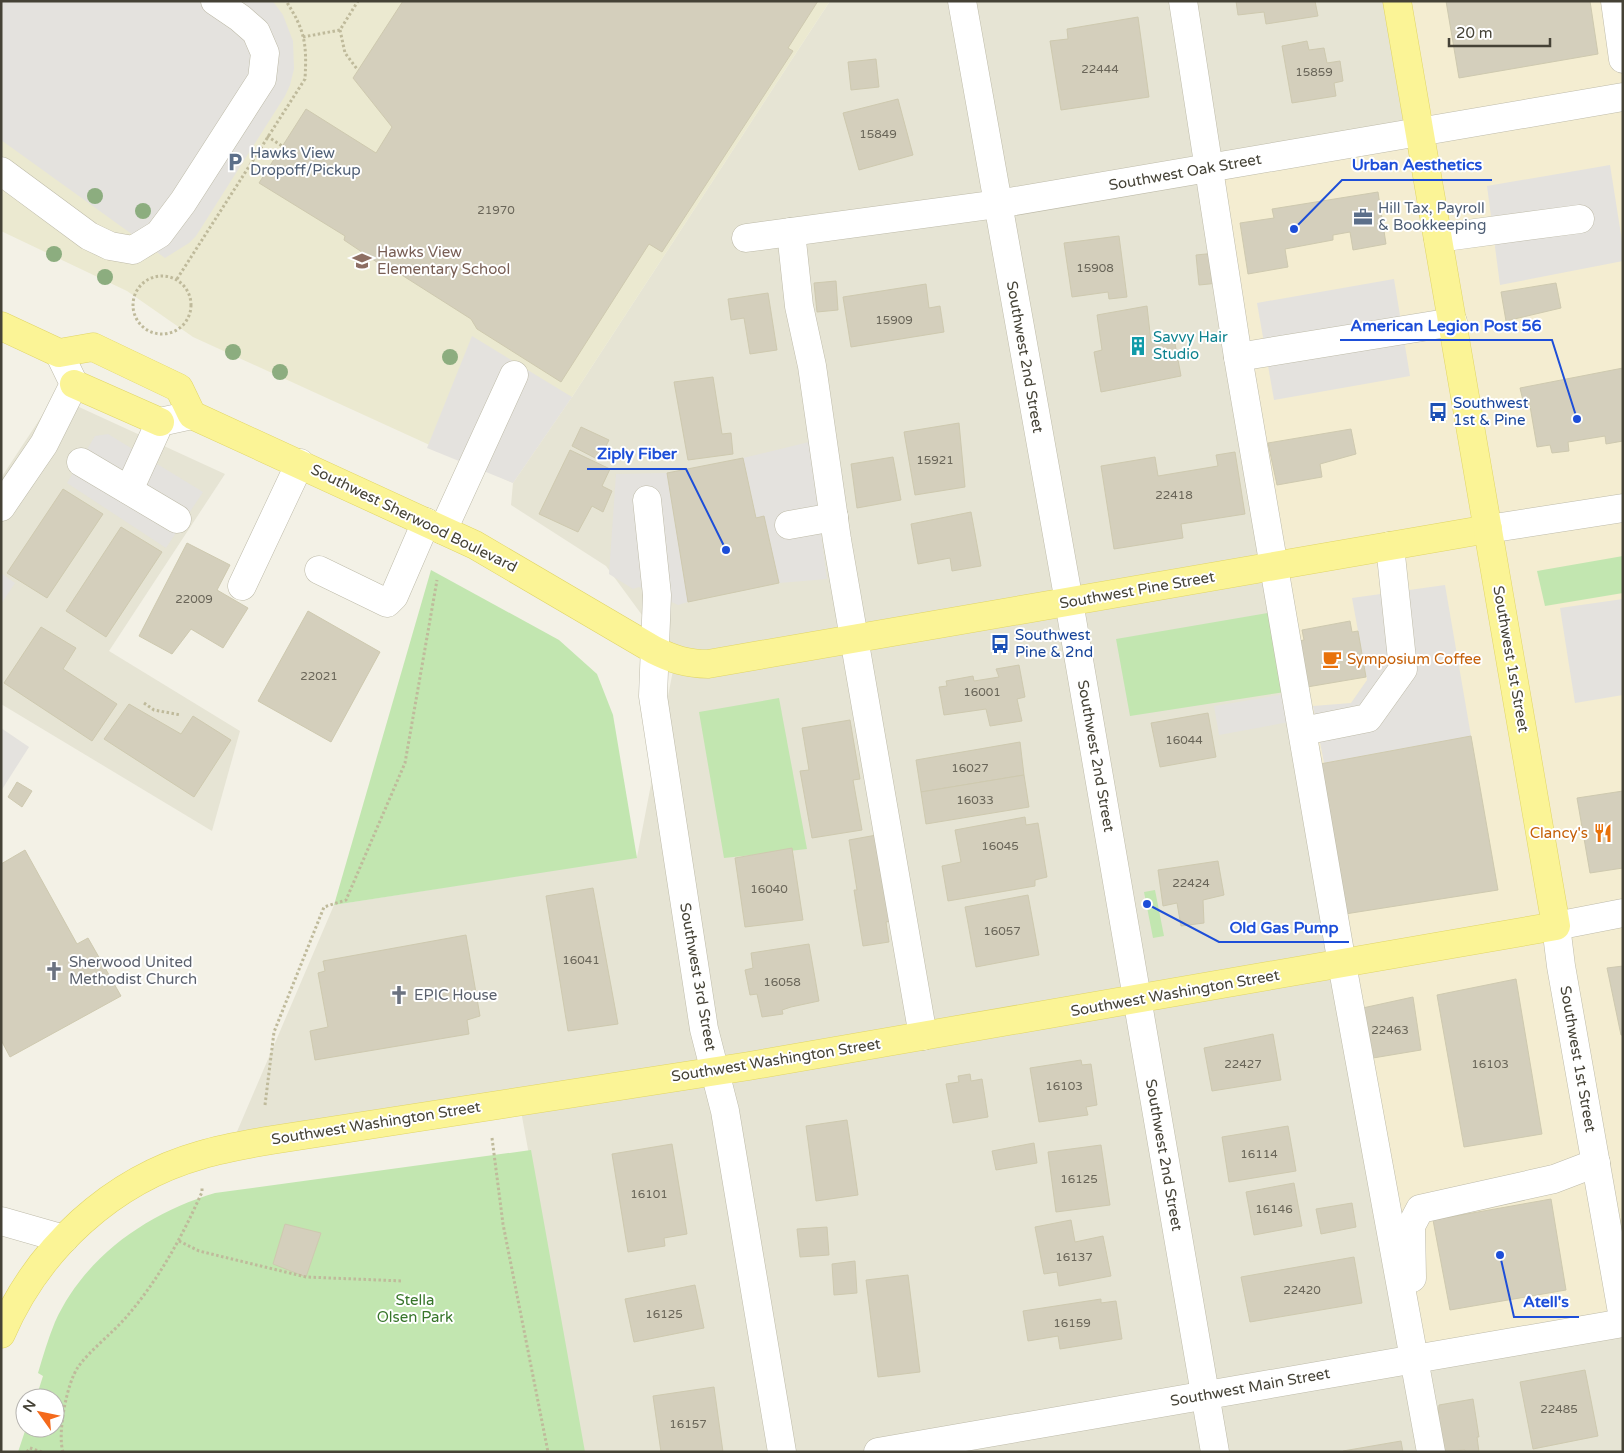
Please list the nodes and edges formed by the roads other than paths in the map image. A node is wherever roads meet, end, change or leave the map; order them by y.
1 (215, 1) edge
2 (962, 1) edge
3 (1183, 1) edge
4 (1397, 1) edge
5 (1615, 1) edge
6 (1623, 59) edge
7 (1623, 97) edge
8 (1420, 133) junction
9 (1208, 168) junction
10 (1, 171) edge
11 (998, 204) junction
12 (1580, 219) dead end
13 (791, 232) junction
14 (746, 238) dead end
15 (1438, 238) junction
16 (1453, 322) junction
17 (1, 326) edge
18 (59, 353) junction
19 (1238, 357) junction
20 (514, 375) dead end
21 (74, 384) junction
22 (192, 415) junction
23 (160, 422) junction
24 (81, 462) dead end
25 (300, 463) junction
26 (129, 490) junction
27 (647, 500) dead end
28 (1, 507) edge
29 (1623, 508) edge
30 (834, 517) junction
31 (177, 519) dead end
32 (789, 525) dead end
33 (434, 526) junction
34 (1488, 530) junction
35 (1390, 546) junction
36 (1275, 566) junction
37 (319, 570) dead end
38 (242, 586) dead end
39 (1069, 602) junction
40 (854, 639) junction
41 (654, 650) junction
42 (1303, 731) junction
43 (1623, 913) edge
44 (1556, 926) junction
45 (1342, 964) junction
46 (1137, 999) junction
47 (923, 1036) junction
48 (715, 1071) junction
49 (1596, 1163) junction
50 (1, 1221) edge
51 (64, 1238) junction
52 (1623, 1318) edge
53 (1623, 1323) edge
54 (1, 1334) edge
55 (1416, 1359) junction
56 (1206, 1395) junction
57 (782, 1452) edge
58 (878, 1452) edge
59 (1215, 1452) edge
60 (1431, 1452) edge

1 - 10 street
2 - 11 street, Southwest 2nd Street
3 - 9 street
4 - 8 main road, Southwest 1st Street
5 - 6 street
7 - 8 street, Southwest Oak Street
8 - 9 street, Southwest Oak Street
8 - 15 main road, Southwest 1st Street
9 - 11 street, Southwest Oak Street
9 - 19 street
11 - 13 street, Southwest Oak Street
11 - 39 street, Southwest 2nd Street
12 - 15 street
13 - 14 street, Southwest Oak Street
13 - 30 street
15 - 16 main road, Southwest 1st Street
16 - 19 street
16 - 34 main road, Southwest 1st Street
17 - 18 main road
18 - 21 street
18 - 22 main road
19 - 36 street
20 - 33 street
21 - 23 main road
21 - 28 street
22 - 23 street
22 - 25 main road, Southwest Sherwood Boulevard
23 - 26 street
24 - 26 street
25 - 33 main road, Southwest Sherwood Boulevard
25 - 38 street
26 - 31 street
27 - 41 street, Southwest 3rd Street
29 - 34 street, Southwest Pine Street
30 - 32 street
30 - 40 street
33 - 37 street
33 - 41 main road, Southwest Sherwood Boulevard
34 - 35 main road, Southwest Pine Street
34 - 44 main road, Southwest 1st Street
35 - 36 main road, Southwest Pine Street
35 - 42 street
36 - 39 main road, Southwest Pine Street
36 - 42 street
39 - 40 main road, Southwest Pine Street
39 - 46 street, Southwest 2nd Street
40 - 41 main road, Southwest Pine Street
40 - 47 street
41 - 48 street, Southwest 3rd Street
42 - 45 street
43 - 44 street, Southwest Washington Street
44 - 45 main road, Southwest Washington Street
44 - 49 street, Southwest 1st Street
45 - 46 main road, Southwest Washington Street
45 - 55 street
46 - 47 main road, Southwest Washington Street
46 - 56 street, Southwest 2nd Street
47 - 48 main road, Southwest Washington Street
48 - 51 main road, Southwest Washington Street
48 - 57 street, Southwest 3rd Street
49 - 52 street, Southwest 1st Street
49 - 55 street
50 - 51 street
51 - 54 main road, Southwest Washington Street
53 - 55 street, Southwest Main Street
55 - 56 street, Southwest Main Street
55 - 60 street
56 - 58 street, Southwest Main Street
56 - 59 street, Southwest 2nd Street

